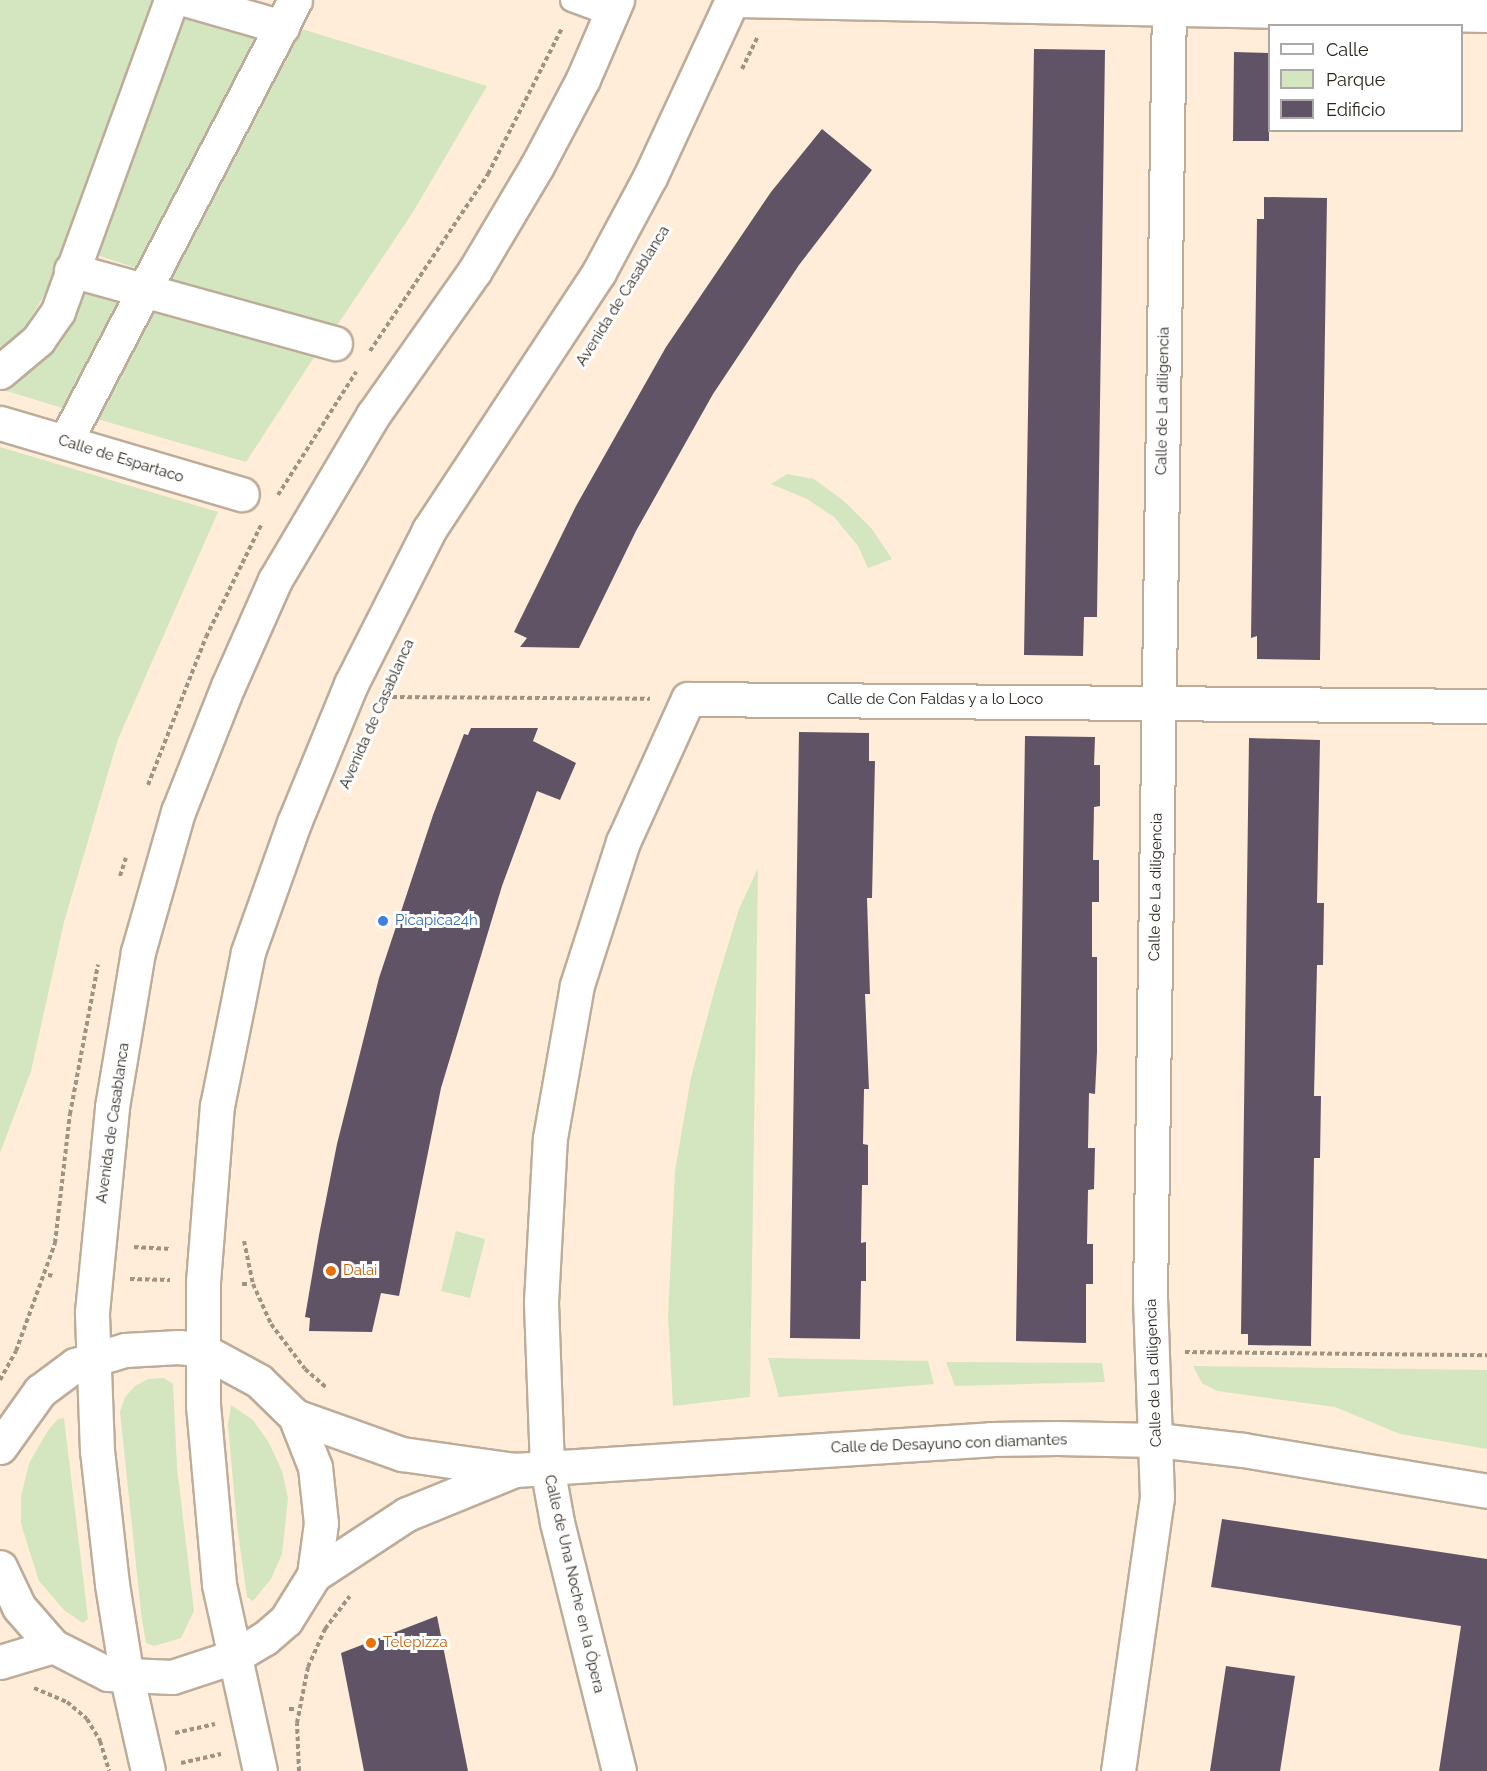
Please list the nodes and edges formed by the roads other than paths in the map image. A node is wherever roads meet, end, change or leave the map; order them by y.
1 (171, 0) edge
2 (188, 0) edge
3 (571, 0) edge
4 (732, 0) edge
5 (737, 0) edge
6 (775, 1) edge
7 (1169, 5) edge
8 (614, 7) edge
9 (289, 13) edge
10 (1487, 15) edge
11 (71, 270) junction
12 (144, 290) junction
13 (335, 343) dead end
14 (0, 372) edge
15 (0, 423) edge
16 (65, 442) junction
17 (242, 494) dead end
18 (688, 699) joint
19 (1159, 702) junction
20 (1487, 706) edge
21 (202, 1350) junction
22 (93, 1358) junction
23 (295, 1416) junction
24 (1157, 1440) junction
25 (0, 1447) edge
26 (547, 1467) junction
27 (515, 1470) junction
28 (1487, 1491) edge
29 (0, 1567) edge
30 (314, 1575) junction
31 (52, 1646) junction
32 (233, 1657) junction
33 (0, 1662) edge
34 (127, 1678) junction
35 (161, 1768) edge
36 (260, 1771) edge
37 (619, 1771) edge
38 (1118, 1771) edge

1 - 11 street
2 - 9 street
3 - 8 lane
4 - 21 street
5 - 6 street
6 - 7 street
7 - 10 street
7 - 19 street, Calle de La diligencia
8 - 22 street, Avenida de Casablanca
9 - 12 street
11 - 12 street
11 - 14 street
12 - 13 street
12 - 16 street
15 - 16 street, Calle de Espartaco
16 - 17 street, Calle de Espartaco
18 - 19 street, Calle de Con Faldas y a lo Loco
18 - 26 street, Calle de Una Noche en la Ópera
19 - 20 street, Calle de Con Faldas y a lo Loco
19 - 24 street, Calle de La diligencia
21 - 22 street
21 - 23 street
21 - 32 street
22 - 25 street
22 - 34 street, Avenida de Casablanca
23 - 27 street, Calle de Desayuno con diamantes
23 - 30 street
24 - 26 street, Calle de Desayuno con diamantes
24 - 28 street, Calle de Desayuno con diamantes
24 - 38 street, Calle de La diligencia
26 - 27 street, Calle de Desayuno con diamantes
26 - 37 street, Calle de Una Noche en la Ópera
27 - 30 street, Calle de Desayuno con diamantes
29 - 31 street
30 - 32 street
31 - 33 street
31 - 34 street
32 - 34 street
32 - 36 street
34 - 35 street, Avenida de Casablanca

